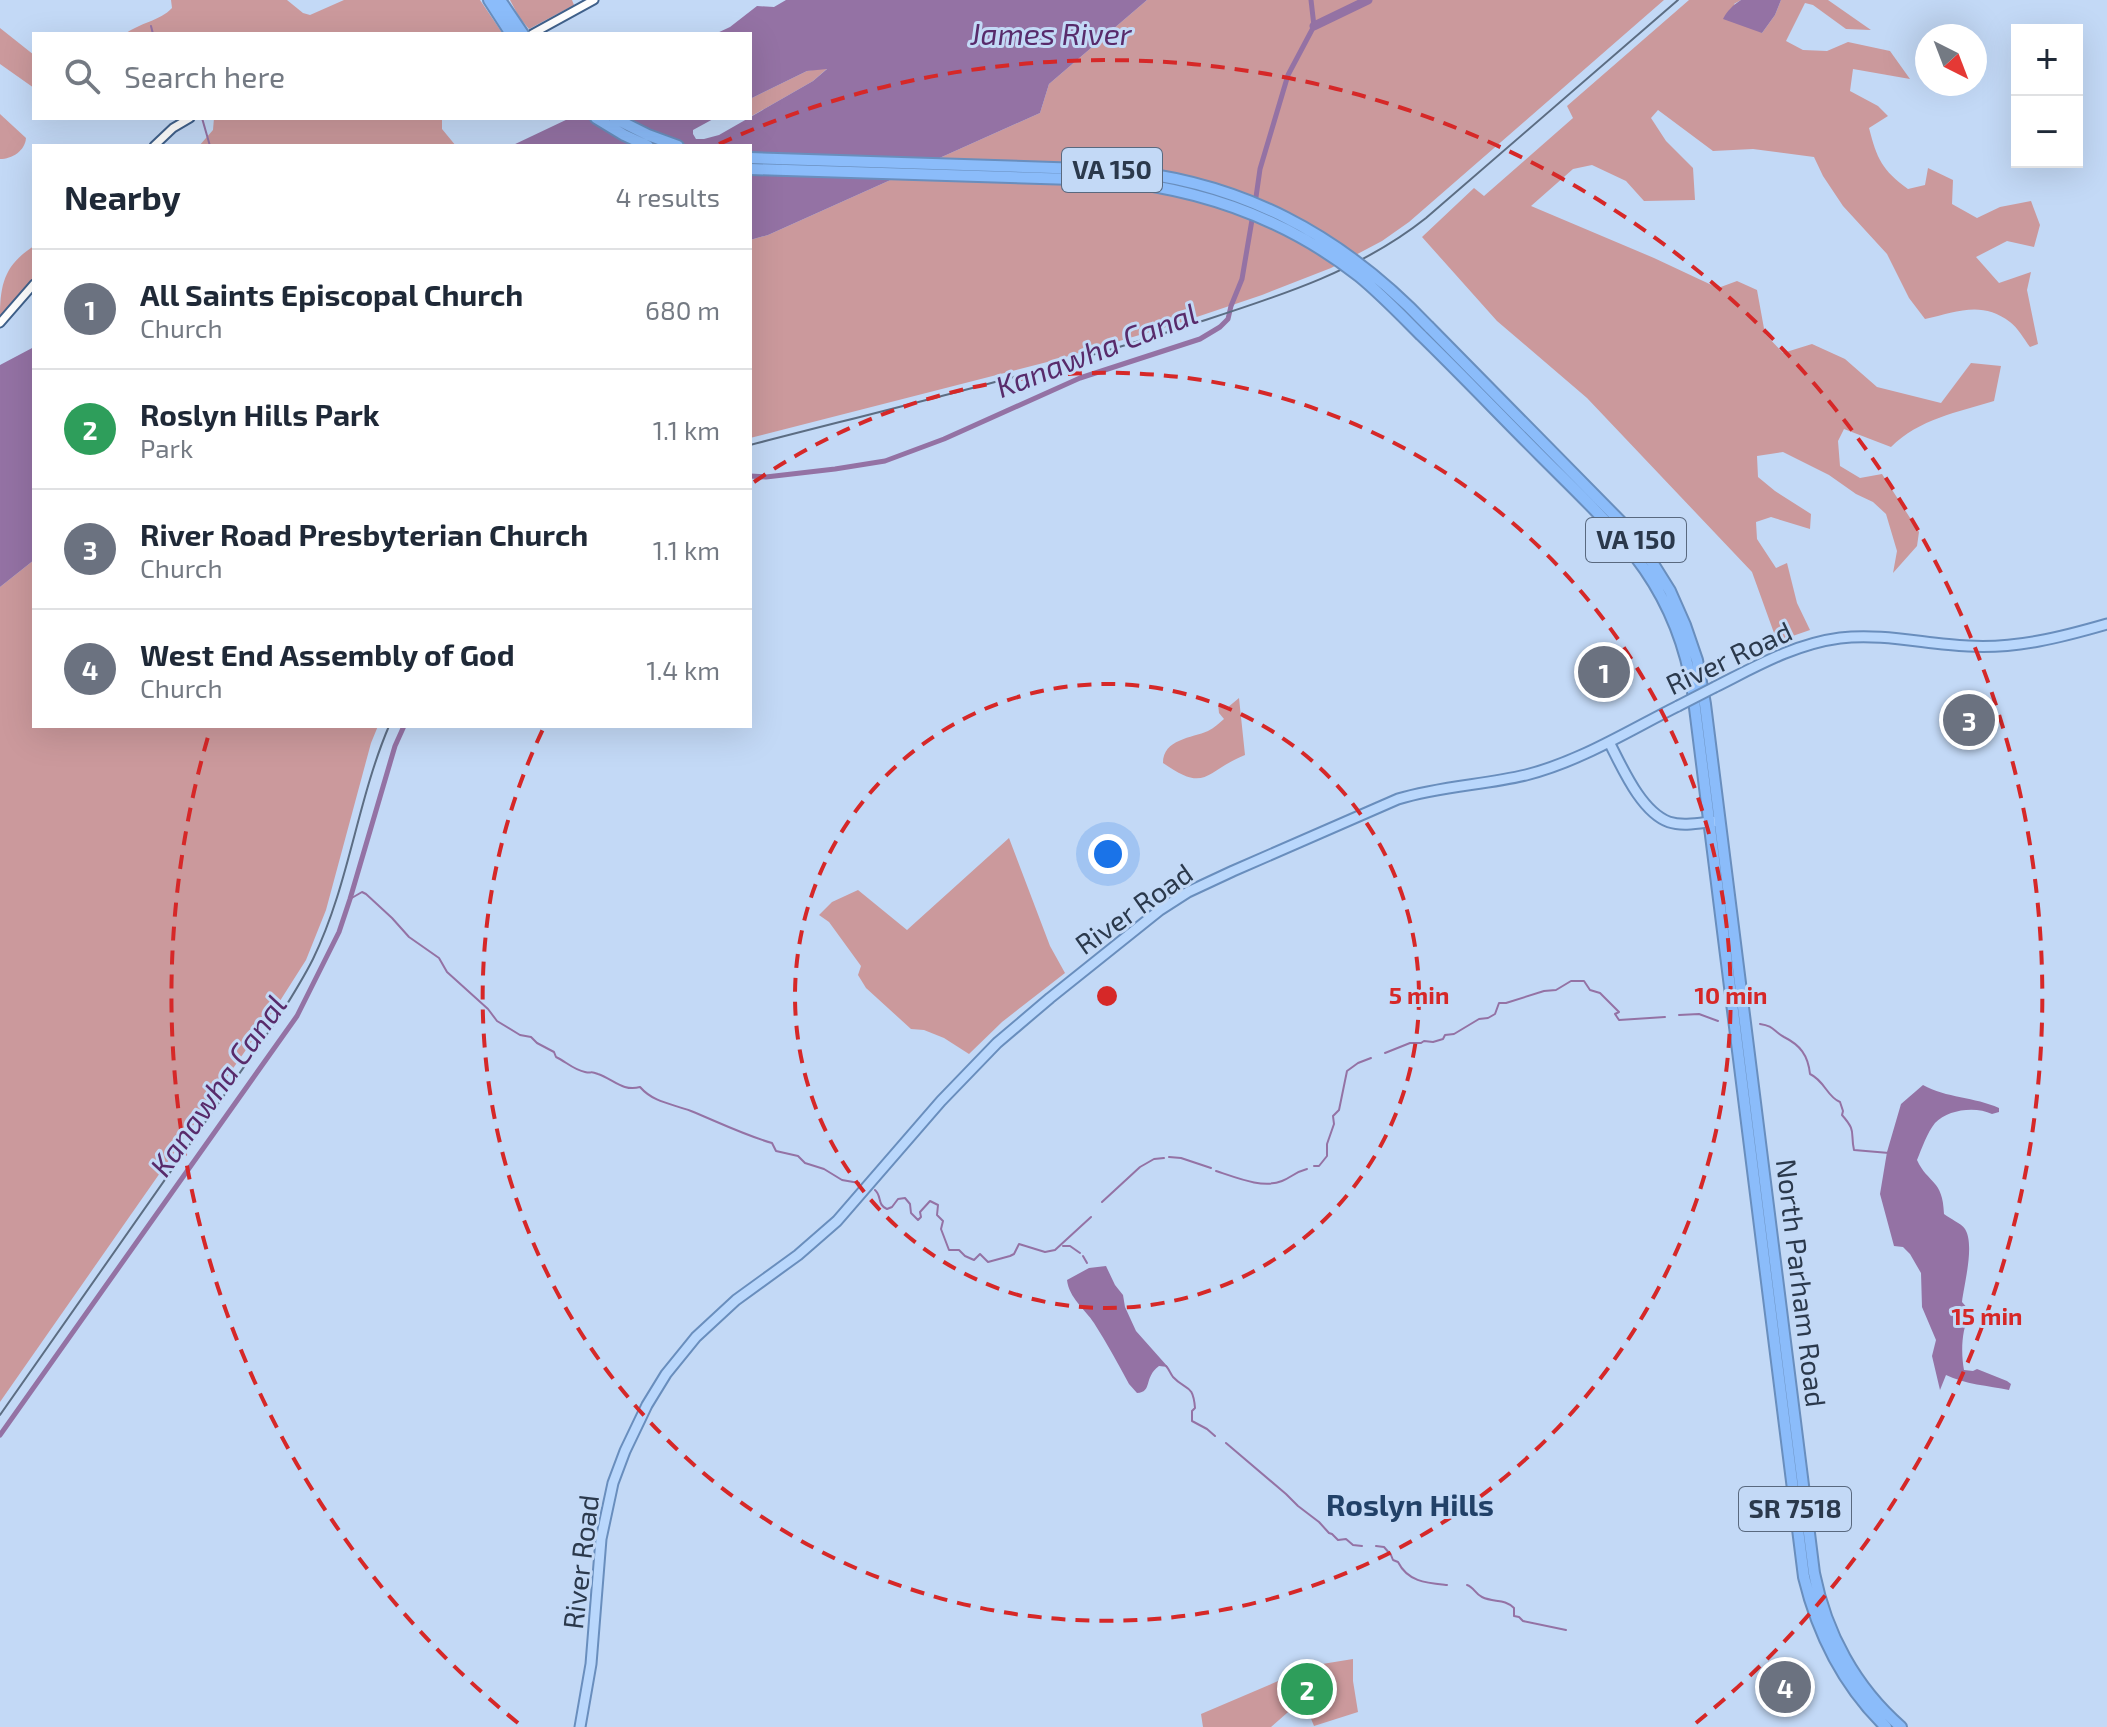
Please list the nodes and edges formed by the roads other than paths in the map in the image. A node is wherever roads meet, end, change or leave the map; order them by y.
1 (489, 0) edge
2 (500, 0) edge
3 (594, 0) edge
4 (515, 31) edge
5 (536, 32) edge
6 (187, 120) edge
7 (599, 120) edge
8 (618, 120) edge
9 (156, 144) edge
10 (644, 144) edge
11 (673, 144) edge
12 (752, 158) edge
13 (752, 169) edge
14 (32, 286) edge
15 (0, 323) edge
16 (1425, 331) junction
17 (2107, 624) edge
18 (1609, 742) junction
19 (1714, 821) junction
20 (580, 1727) edge
21 (1886, 1727) edge
22 (1901, 1727) edge

1 - 4 highway
2 - 4 highway
3 - 5 street
6 - 9 street
7 - 10 highway
8 - 11 highway
12 - 16 highway, VA 150, bridge
13 - 16 highway, VA 150, bridge
14 - 15 street
16 - 19 highway, VA 150
17 - 18 main road, River Road, bridge
18 - 19 main road
18 - 20 main road, River Road
19 - 21 highway, North Parham Road / SR 7518
19 - 22 highway, North Parham Road / SR 7518

